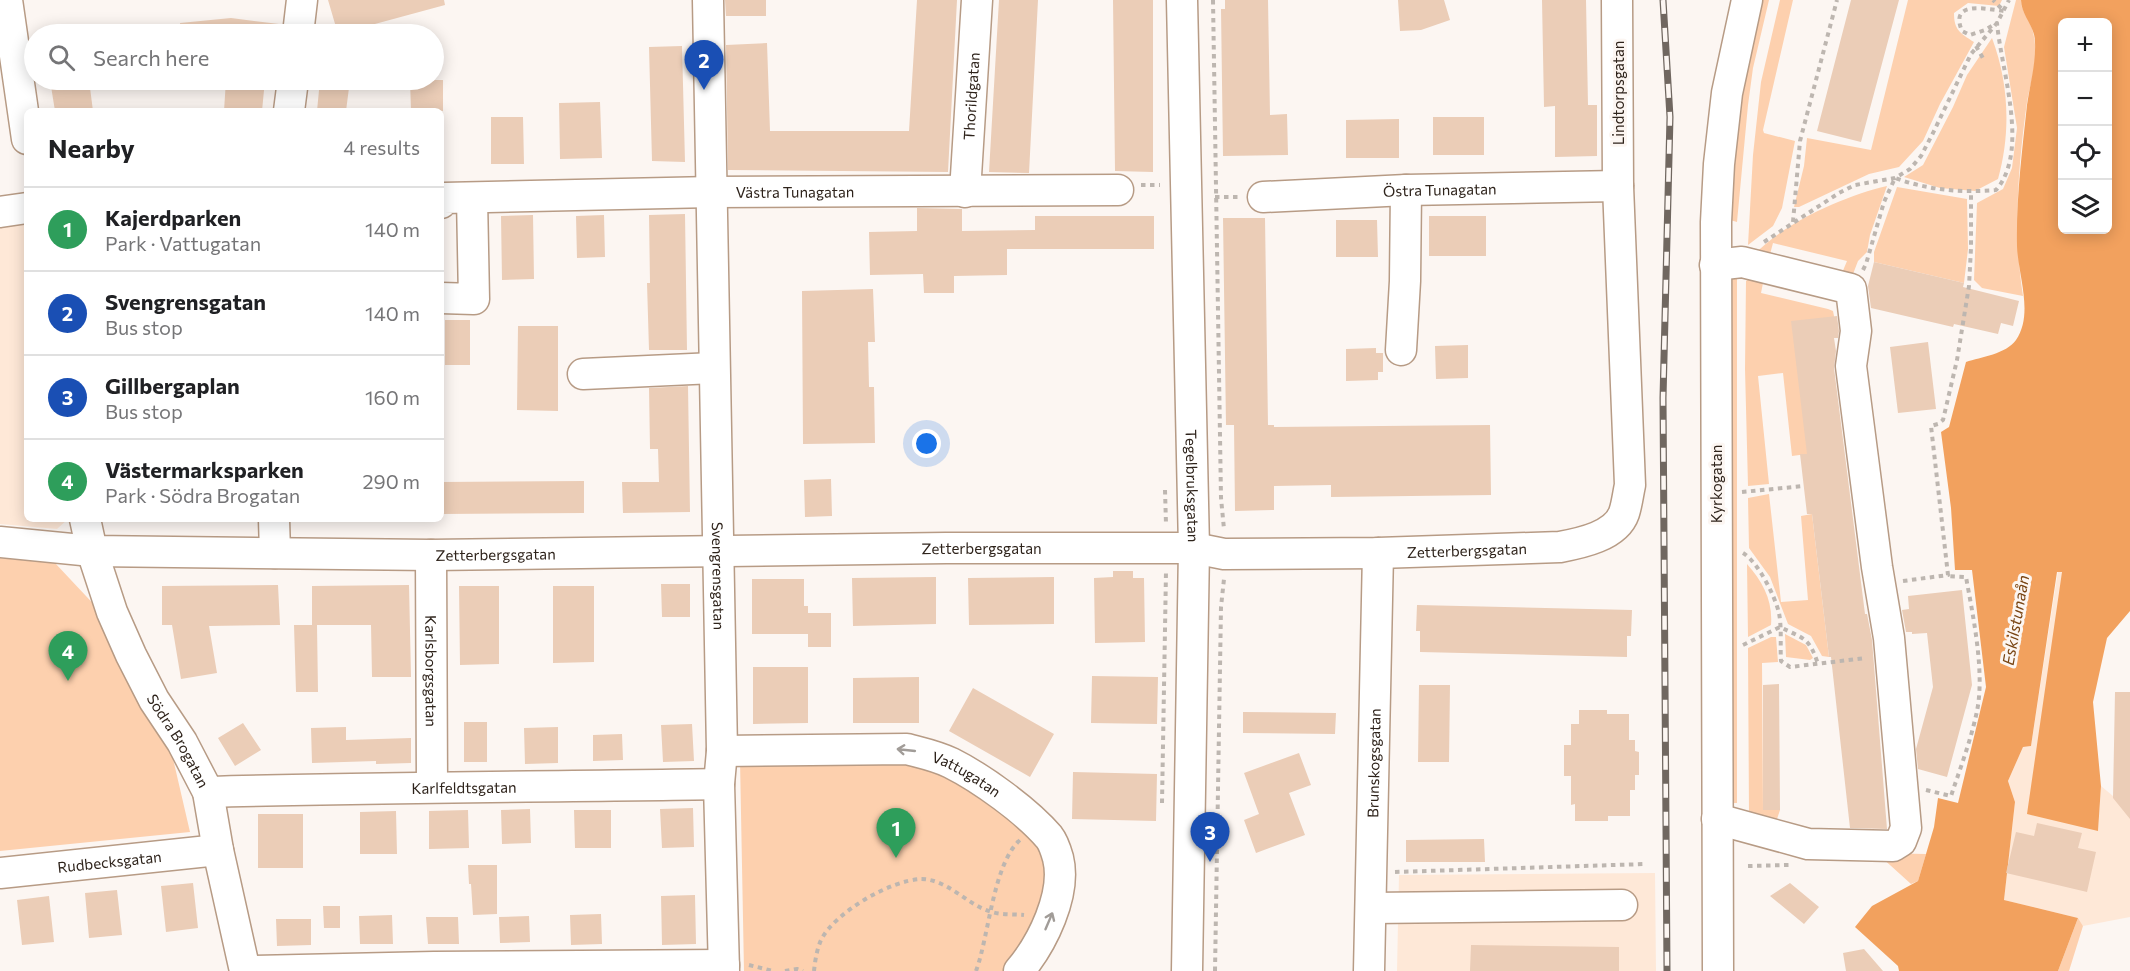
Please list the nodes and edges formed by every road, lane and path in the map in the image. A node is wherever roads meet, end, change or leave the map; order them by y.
1 (7, 0) edge
2 (302, 0) edge
3 (708, 0) edge
4 (977, 0) edge
5 (1182, 0) edge
6 (1617, 0) edge
7 (1747, 0) edge
8 (1837, 0) edge
9 (1993, 0) edge
10 (2009, 0) edge
11 (2004, 10) junction
12 (1997, 23) junction
13 (299, 24) edge
14 (1976, 46) junction
15 (1984, 60) dead end
16 (292, 90) edge
17 (290, 108) edge
18 (24, 118) edge
19 (1894, 178) junction
20 (1160, 185) dead end
21 (1618, 186) junction
22 (1118, 190) dead end
23 (1406, 190) junction
24 (1160, 191) dead end
25 (712, 192) junction
26 (964, 192) junction
27 (1971, 192) junction
28 (1263, 197) dead end
29 (444, 198) edge
30 (472, 198) junction
31 (24, 208) edge
32 (0, 212) edge
33 (1793, 223) junction
34 (1758, 245) dead end
35 (1866, 264) dead end
36 (1715, 265) junction
37 (444, 298) edge
38 (1401, 350) dead end
39 (714, 368) junction
40 (583, 374) dead end
41 (1742, 480) dead end
42 (1165, 484) dead end
43 (1804, 486) dead end
44 (1743, 492) junction
45 (1743, 502) dead end
46 (86, 522) edge
47 (274, 522) edge
48 (0, 542) edge
49 (1743, 542) dead end
50 (1180, 548) junction
51 (718, 550) junction
52 (92, 551) junction
53 (275, 553) junction
54 (1378, 553) junction
55 (1743, 553) junction
56 (431, 555) junction
57 (1743, 564) dead end
58 (1944, 576) junction
59 (1880, 583) junction
60 (1780, 627) junction
61 (1743, 633) dead end
62 (1743, 645) junction
63 (1890, 654) junction
64 (1743, 656) dead end
65 (1818, 664) junction
66 (722, 751) junction
67 (719, 784) junction
68 (432, 787) junction
69 (1903, 788) junction
70 (208, 792) junction
71 (1162, 806) dead end
72 (1717, 819) junction
73 (1037, 825) junction
74 (218, 850) junction
75 (1646, 864) dead end
76 (0, 873) edge
77 (1373, 873) junction
78 (1622, 905) dead end
79 (1371, 908) junction
80 (992, 912) junction
81 (1050, 917) junction
82 (724, 968) edge
83 (245, 971) edge
84 (250, 971) edge
85 (785, 971) edge
86 (802, 971) edge
87 (814, 971) edge
88 (976, 971) edge
89 (1019, 971) edge
90 (1187, 971) edge
91 (1369, 971) edge
92 (1718, 971) edge

1 - 18 street
2 - 13 street
3 - 25 street, Svengrensgatan
4 - 26 street, Thorildgatan
5 - 50 street, Tegelbruksgatan
6 - 21 street, Lindtorpsgatan
7 - 36 street, Kyrkogatan
8 - 33 path
9 - 11 path
10 - 11 path
11 - 12 path
11 - 12 path
12 - 14 path
12 - 27 path
14 - 15 path
14 - 19 path
16 - 17 street
19 - 27 path
19 - 33 path
19 - 35 path
20 - 24 path
21 - 23 street, Östra Tunagatan
21 - 54 street, Zetterbergsgatan
22 - 26 street, Västra Tunagatan
23 - 28 street, Östra Tunagatan
23 - 38 street
25 - 26 street, Västra Tunagatan
25 - 30 street, Västra Tunagatan
25 - 39 street, Svengrensgatan
27 - 58 path
29 - 30 street, Västra Tunagatan
30 - 37 street
31 - 32 street
33 - 34 path
36 - 59 street
36 - 72 street, Kyrkogatan
39 - 40 street
39 - 51 street, Svengrensgatan
41 - 44 path
42 - 50 path
43 - 44 path
44 - 45 path
46 - 52 street, Södra Brogatan
47 - 53 street
48 - 52 street, Zetterbergsgatan
49 - 55 path
50 - 51 street, Zetterbergsgatan
50 - 54 street, Zetterbergsgatan
50 - 71 path
50 - 90 street, Tegelbruksgatan
51 - 56 street, Zetterbergsgatan
51 - 66 street, Svengrensgatan
52 - 53 street, Zetterbergsgatan
52 - 70 street, Södra Brogatan
53 - 56 street, Zetterbergsgatan
54 - 77 street, Brunskogsgatan
55 - 57 path
55 - 60 path
56 - 68 street, Karlsborgsgatan
58 - 59 path
58 - 69 path
59 - 63 street
60 - 62 path
60 - 65 path
60 - 65 path
61 - 62 path
62 - 64 path
63 - 65 path
63 - 69 street
66 - 67 street, Svengrensgatan
73 -> 66 street, Vattugatan
67 - 68 street, Karlfeldtsgatan
67 - 82 street, Svengrensgatan
68 - 70 street, Karlfeldtsgatan
69 - 72 street
70 - 74 street, Södra Brogatan
72 - 92 street, Kyrkogatan
73 - 80 path
73 - 81 street, Vattugatan
74 - 76 street, Rudbecksgatan
74 - 83 street, Södra Brogatan
75 - 77 path
77 - 79 street, Brunskogsgatan
78 - 79 street
79 - 91 street, Brunskogsgatan
80 - 81 path
80 - 87 path
80 - 88 path
89 -> 81 street, Vattugatan
82 - 84 street
85 - 86 path

